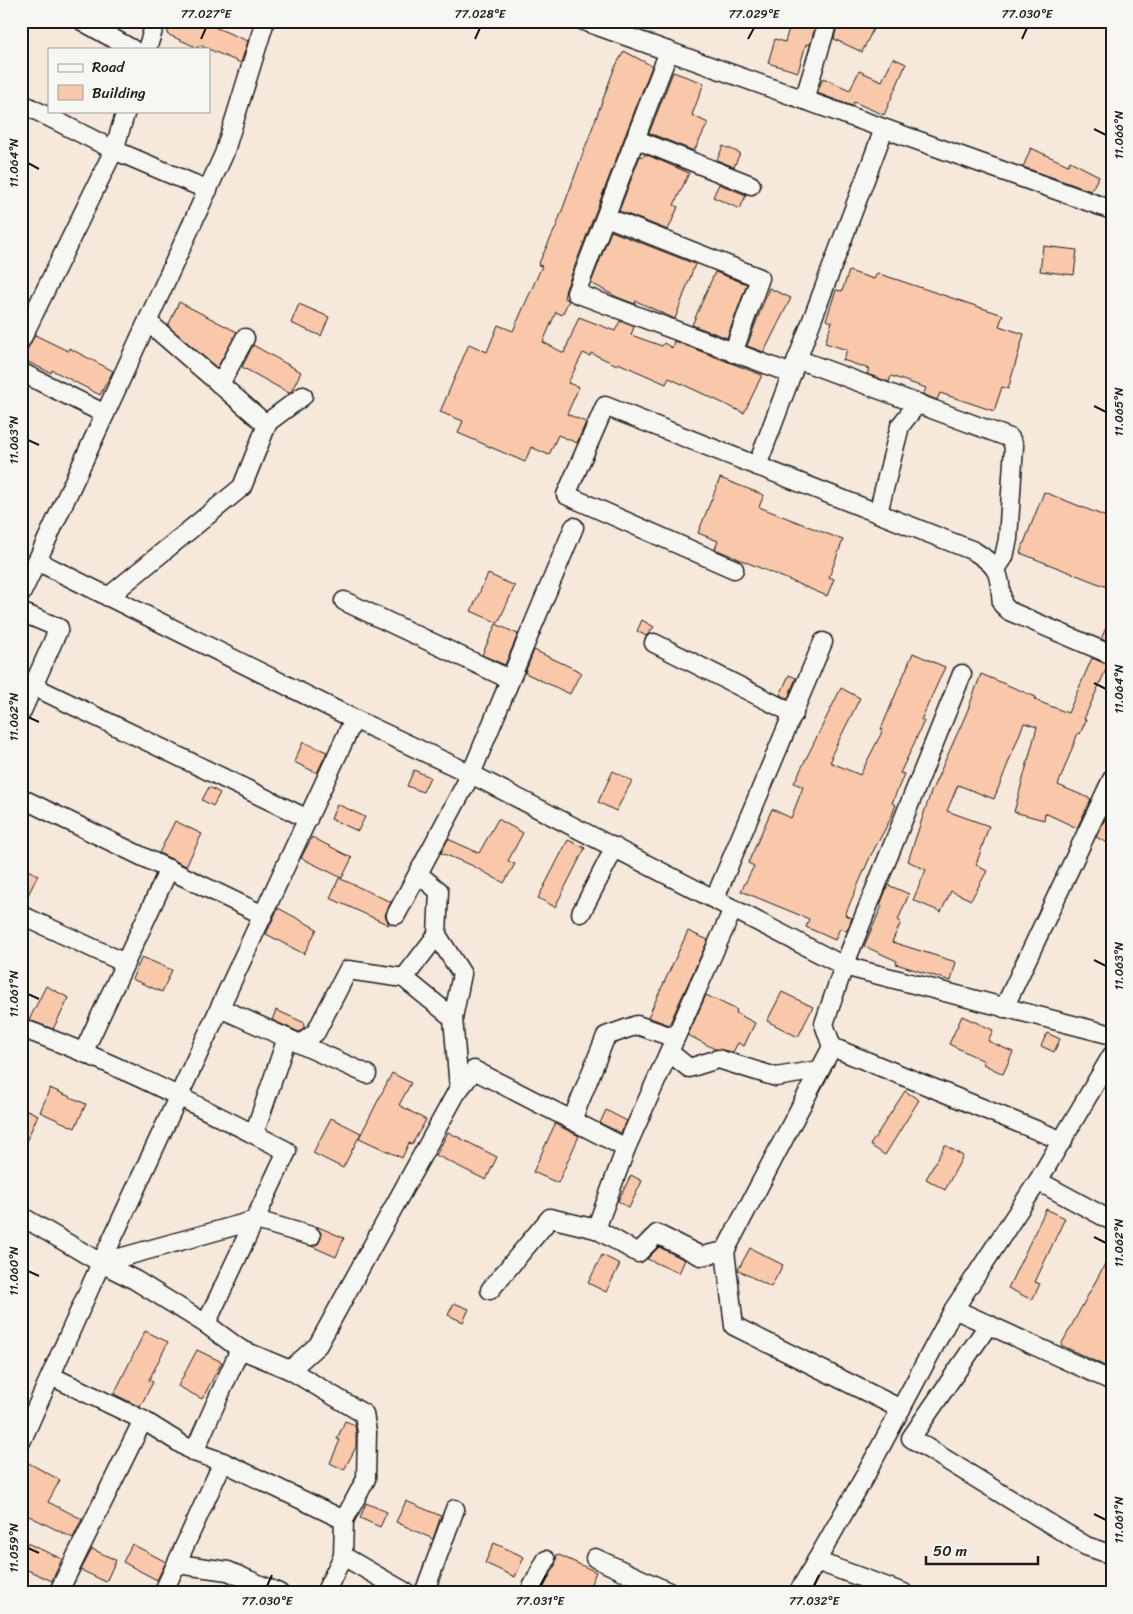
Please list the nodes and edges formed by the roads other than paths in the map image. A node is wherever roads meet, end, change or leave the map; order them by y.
1 (82, 21) edge
2 (156, 21) edge
3 (266, 21) edge
4 (828, 21) edge
5 (589, 22) edge
6 (130, 48) edge
7 (147, 48) edge
8 (669, 51) junction
9 (804, 100) junction
10 (21, 103) edge
11 (126, 112) edge
12 (884, 129) junction
13 (634, 139) junction
14 (114, 150) junction
15 (751, 185) dead end
16 (208, 190) junction
17 (1112, 210) edge
18 (606, 217) junction
19 (148, 322) junction
20 (245, 338) dead end
21 (21, 340) edge
22 (734, 353) junction
23 (794, 366) junction
24 (21, 372) edge
25 (220, 384) junction
26 (303, 396) dead end
27 (918, 403) junction
28 (106, 414) junction
29 (267, 425) junction
30 (757, 466) junction
31 (878, 513) junction
32 (574, 527) dead end
33 (37, 561) junction
34 (734, 569) dead end
35 (996, 569) junction
36 (21, 594) edge
37 (108, 597) junction
38 (344, 602) dead end
39 (21, 612) edge
40 (823, 642) dead end
41 (654, 643) dead end
42 (1112, 655) edge
43 (962, 674) dead end
44 (509, 679) junction
45 (33, 686) junction
46 (21, 713) edge
47 (794, 714) junction
48 (354, 719) junction
49 (471, 774) junction
50 (1112, 779) edge
51 (21, 798) edge
52 (308, 819) junction
53 (615, 847) junction
54 (169, 869) junction
55 (418, 874) junction
56 (715, 898) junction
57 (733, 909) junction
58 (581, 913) dead end
59 (21, 915) edge
60 (263, 915) junction
61 (396, 915) dead end
62 (437, 934) junction
63 (125, 963) junction
64 (844, 966) junction
65 (404, 978) junction
66 (220, 1008) junction
67 (1004, 1008) junction
68 (453, 1018) junction
69 (21, 1028) edge
70 (1112, 1035) edge
71 (294, 1041) junction
72 (672, 1045) junction
73 (832, 1046) junction
74 (84, 1051) junction
75 (1112, 1056) edge
76 (820, 1070) junction
77 (368, 1074) dead end
78 (457, 1092) junction
79 (180, 1096) junction
80 (572, 1120) junction
81 (254, 1134) junction
82 (1062, 1141) junction
83 (626, 1148) junction
84 (1038, 1182) junction
85 (21, 1216) edge
86 (256, 1220) junction
87 (1112, 1221) edge
88 (596, 1229) junction
89 (311, 1236) dead end
90 (725, 1251) junction
91 (101, 1263) junction
92 (490, 1290) dead end
93 (954, 1309) junction
94 (206, 1324) junction
95 (988, 1324) junction
96 (240, 1349) junction
97 (290, 1370) junction
98 (51, 1376) junction
99 (1112, 1381) edge
100 (901, 1409) junction
101 (143, 1420) junction
102 (158, 1430) junction
103 (21, 1442) edge
104 (194, 1452) junction
105 (123, 1460) junction
106 (222, 1462) junction
107 (455, 1508) dead end
108 (344, 1520) junction
109 (1112, 1555) edge
110 (343, 1556) junction
111 (595, 1558) dead end
112 (546, 1560) dead end
113 (816, 1561) junction
114 (177, 1564) junction
115 (58, 1593) edge
116 (163, 1593) edge
117 (279, 1593) edge
118 (325, 1593) edge
119 (407, 1593) edge
120 (424, 1593) edge
121 (529, 1593) edge
122 (671, 1593) edge
123 (798, 1593) edge
124 (904, 1593) edge

1 - 6 street
2 - 7 street
3 - 16 street
4 - 9 street
5 - 8 street
8 - 9 street
8 - 13 street
9 - 12 street
10 - 14 street
11 - 14 street
12 - 17 street
12 - 23 street
13 - 15 street
13 - 18 street
14 - 16 street
14 - 21 street
16 - 19 street
18 - 22 street
18 - 22 street
19 - 25 street
19 - 28 street
20 - 25 street
22 - 23 street
23 - 27 street
23 - 30 street
24 - 28 street
25 - 29 street
26 - 29 street
27 - 31 street
27 - 35 street
28 - 33 street
29 - 37 street
30 - 31 street
30 - 34 street
31 - 35 street
32 - 44 street
33 - 36 street
33 - 37 street
35 - 42 street
37 - 48 street
38 - 44 street
39 - 45 street
40 - 47 street
41 - 47 street
43 - 64 street
44 - 49 street
45 - 46 street
45 - 52 street
47 - 56 street
48 - 49 street
48 - 52 street
49 - 53 street
49 - 55 street
50 - 67 street
51 - 54 street
52 - 60 street
53 - 56 street
53 - 58 street
54 - 60 street
54 - 63 street
55 - 61 street
55 - 62 street
56 - 57 street
57 - 64 street
57 - 72 street
59 - 63 street
60 - 66 street
62 - 65 street
62 - 68 street
63 - 74 street
64 - 67 street
64 - 73 street
65 - 68 street
65 - 71 street
66 - 71 street
66 - 79 street
67 - 70 street
68 - 78 street
69 - 74 street
71 - 77 street
71 - 81 street
72 - 76 street
72 - 80 street
72 - 83 street
73 - 76 street
73 - 82 street
74 - 79 street
75 - 82 street
76 - 90 street
78 - 80 street
78 - 97 street
79 - 81 street
79 - 91 street
80 - 83 street
81 - 86 street
82 - 84 street
83 - 88 street
84 - 87 street
84 - 93 street
85 - 91 street
86 - 89 street
86 - 91 street
86 - 94 street
88 - 90 street
88 - 92 street
90 - 100 street
91 - 94 street
91 - 98 street
93 - 95 street
93 - 100 street
94 - 96 street
95 - 99 street
95 - 109 street
96 - 97 street
96 - 104 street
97 - 108 street
98 - 101 street
98 - 103 street
100 - 113 street
101 - 102 street
101 - 105 street
102 - 104 street
102 - 105 street
104 - 106 street
105 - 115 street
106 - 108 street
106 - 114 street
107 - 120 street
108 - 110 street
110 - 118 street
110 - 119 street
111 - 122 street
112 - 121 street
113 - 123 street
113 - 124 street
114 - 116 street
114 - 117 street

